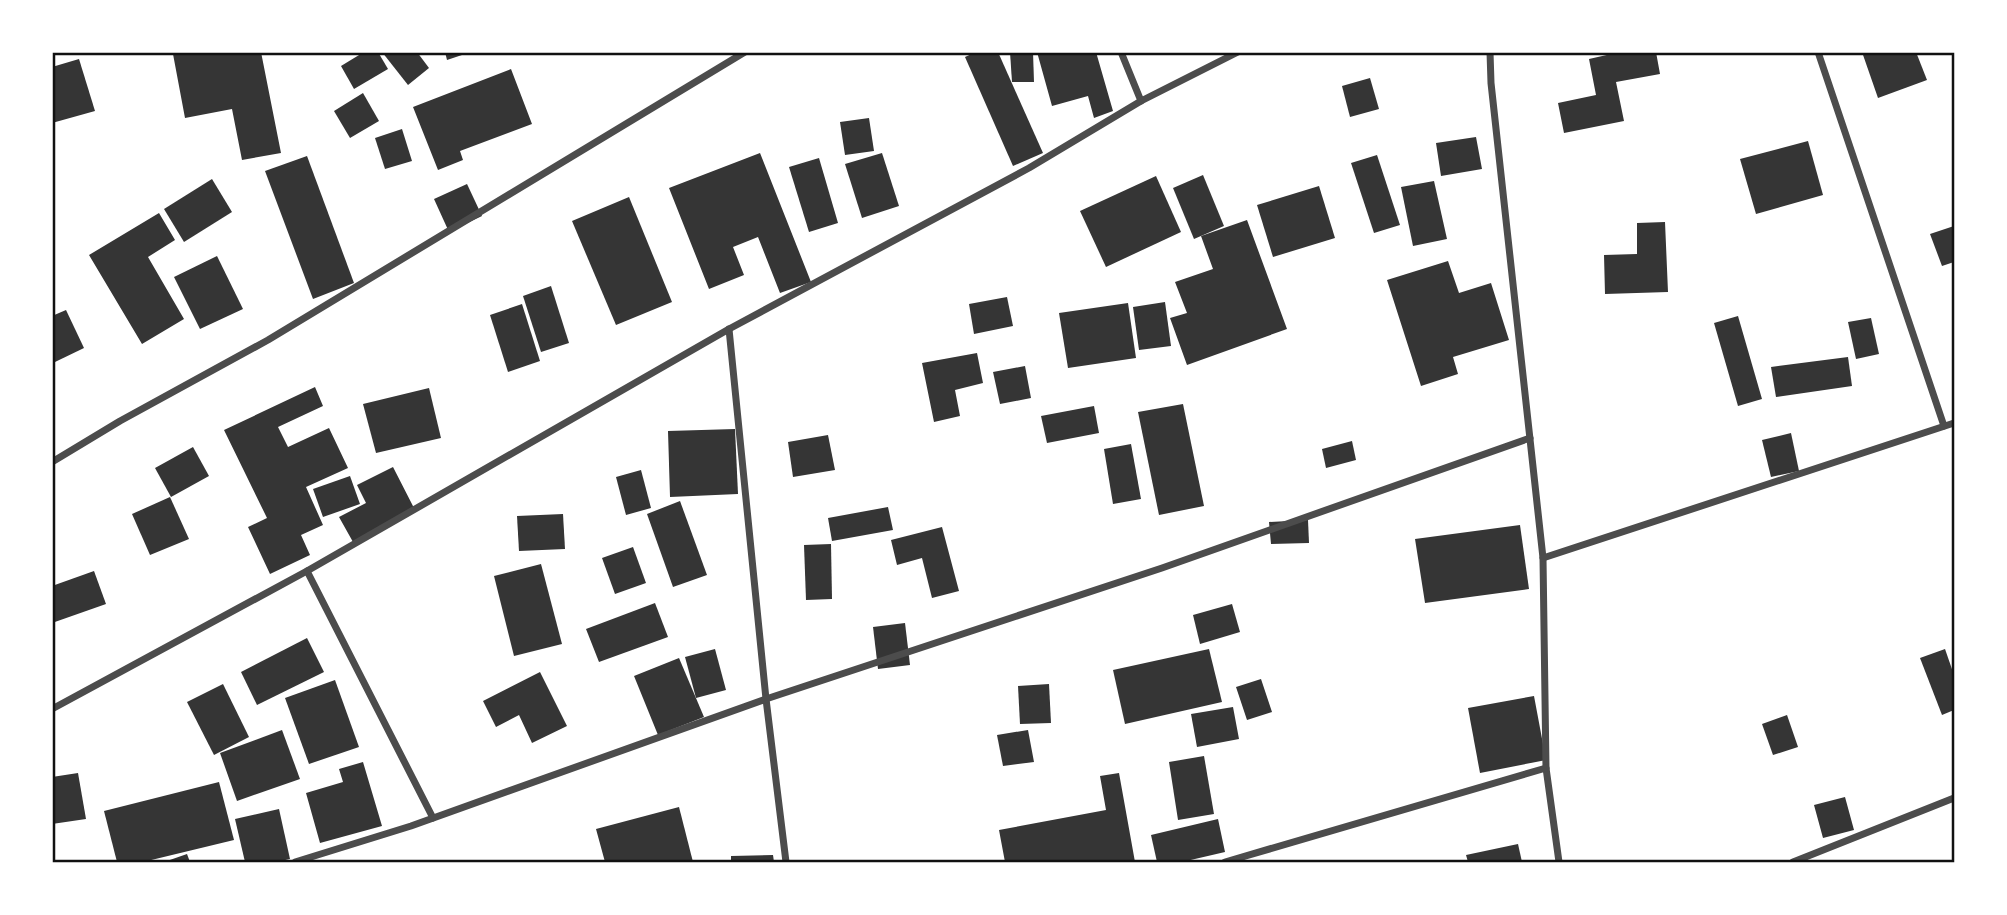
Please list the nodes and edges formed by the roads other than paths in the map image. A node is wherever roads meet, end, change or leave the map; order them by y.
1 (745, 52) edge
2 (1121, 52) edge
3 (1238, 52) edge
4 (1490, 52) edge
5 (1818, 52) edge
6 (1141, 101) junction
7 (729, 329) junction
8 (1955, 423) edge
9 (1944, 426) junction
10 (1530, 438) junction
11 (52, 462) edge
12 (1543, 558) junction
13 (307, 571) junction
14 (766, 699) junction
15 (52, 709) edge
16 (1546, 768) junction
17 (1955, 798) edge
18 (433, 818) junction
19 (295, 863) edge
20 (786, 863) edge
21 (1224, 863) edge
22 (1559, 863) edge
23 (1793, 863) edge

1 - 11 street
2 - 6 street
3 - 6 street
4 - 10 street
5 - 9 street
6 - 7 street
7 - 13 street
7 - 14 street
8 - 9 street
9 - 12 street
10 - 12 street
10 - 14 street
12 - 16 street
13 - 15 street
13 - 18 street
14 - 18 street
14 - 20 street
16 - 21 street
16 - 22 street
17 - 23 street
18 - 19 street

